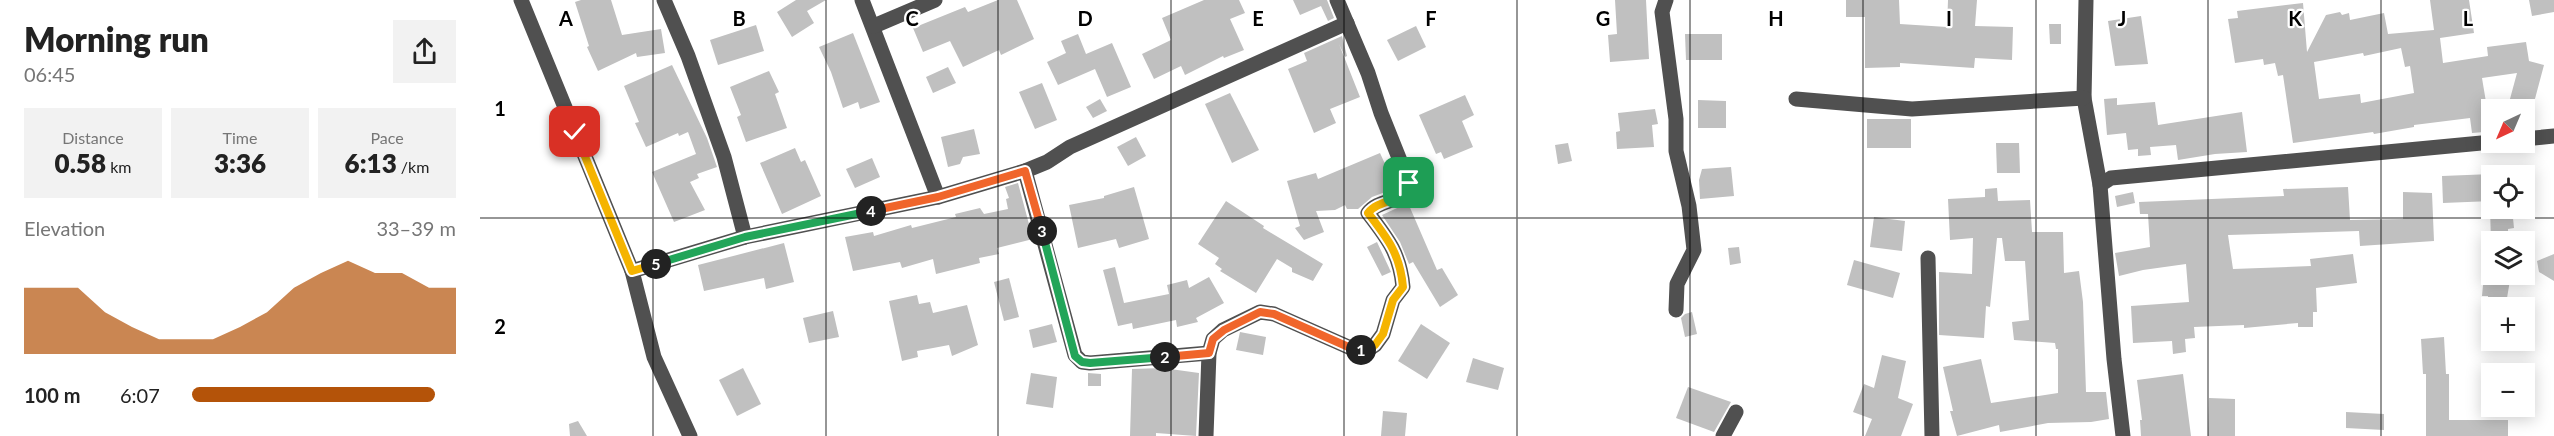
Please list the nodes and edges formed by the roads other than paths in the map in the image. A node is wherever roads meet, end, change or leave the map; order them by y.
1 (521, 0) edge
2 (664, 0) edge
3 (862, 0) edge
4 (935, 0) edge
5 (1337, 0) edge
6 (1666, 0) edge
7 (2089, 0) edge
8 (1347, 23) junction
9 (874, 26) junction
10 (2084, 98) junction
11 (1796, 99) dead end
12 (2554, 136) edge
13 (2535, 138) edge
14 (2481, 143) edge
15 (1025, 171) junction
16 (2100, 184) junction
17 (938, 197) junction
18 (745, 237) junction
19 (1928, 258) dead end
20 (632, 271) junction
21 (1676, 309) dead end
22 (1209, 353) junction
23 (1736, 412) dead end
24 (690, 436) edge
25 (1206, 436) edge
26 (1723, 436) edge
27 (1932, 436) edge
28 (2123, 436) edge

1 - 20 street
2 - 18 street
3 - 9 street
4 - 9 street
5 - 8 street
6 - 21 street
7 - 10 street
8 - 15 street
8 - 22 street
9 - 17 street
10 - 11 street
10 - 16 street
12 - 13 street
14 - 16 street
15 - 17 street
15 - 22 street
16 - 28 street
17 - 18 street
18 - 20 street
19 - 27 street
20 - 24 street
22 - 25 street
23 - 26 street

